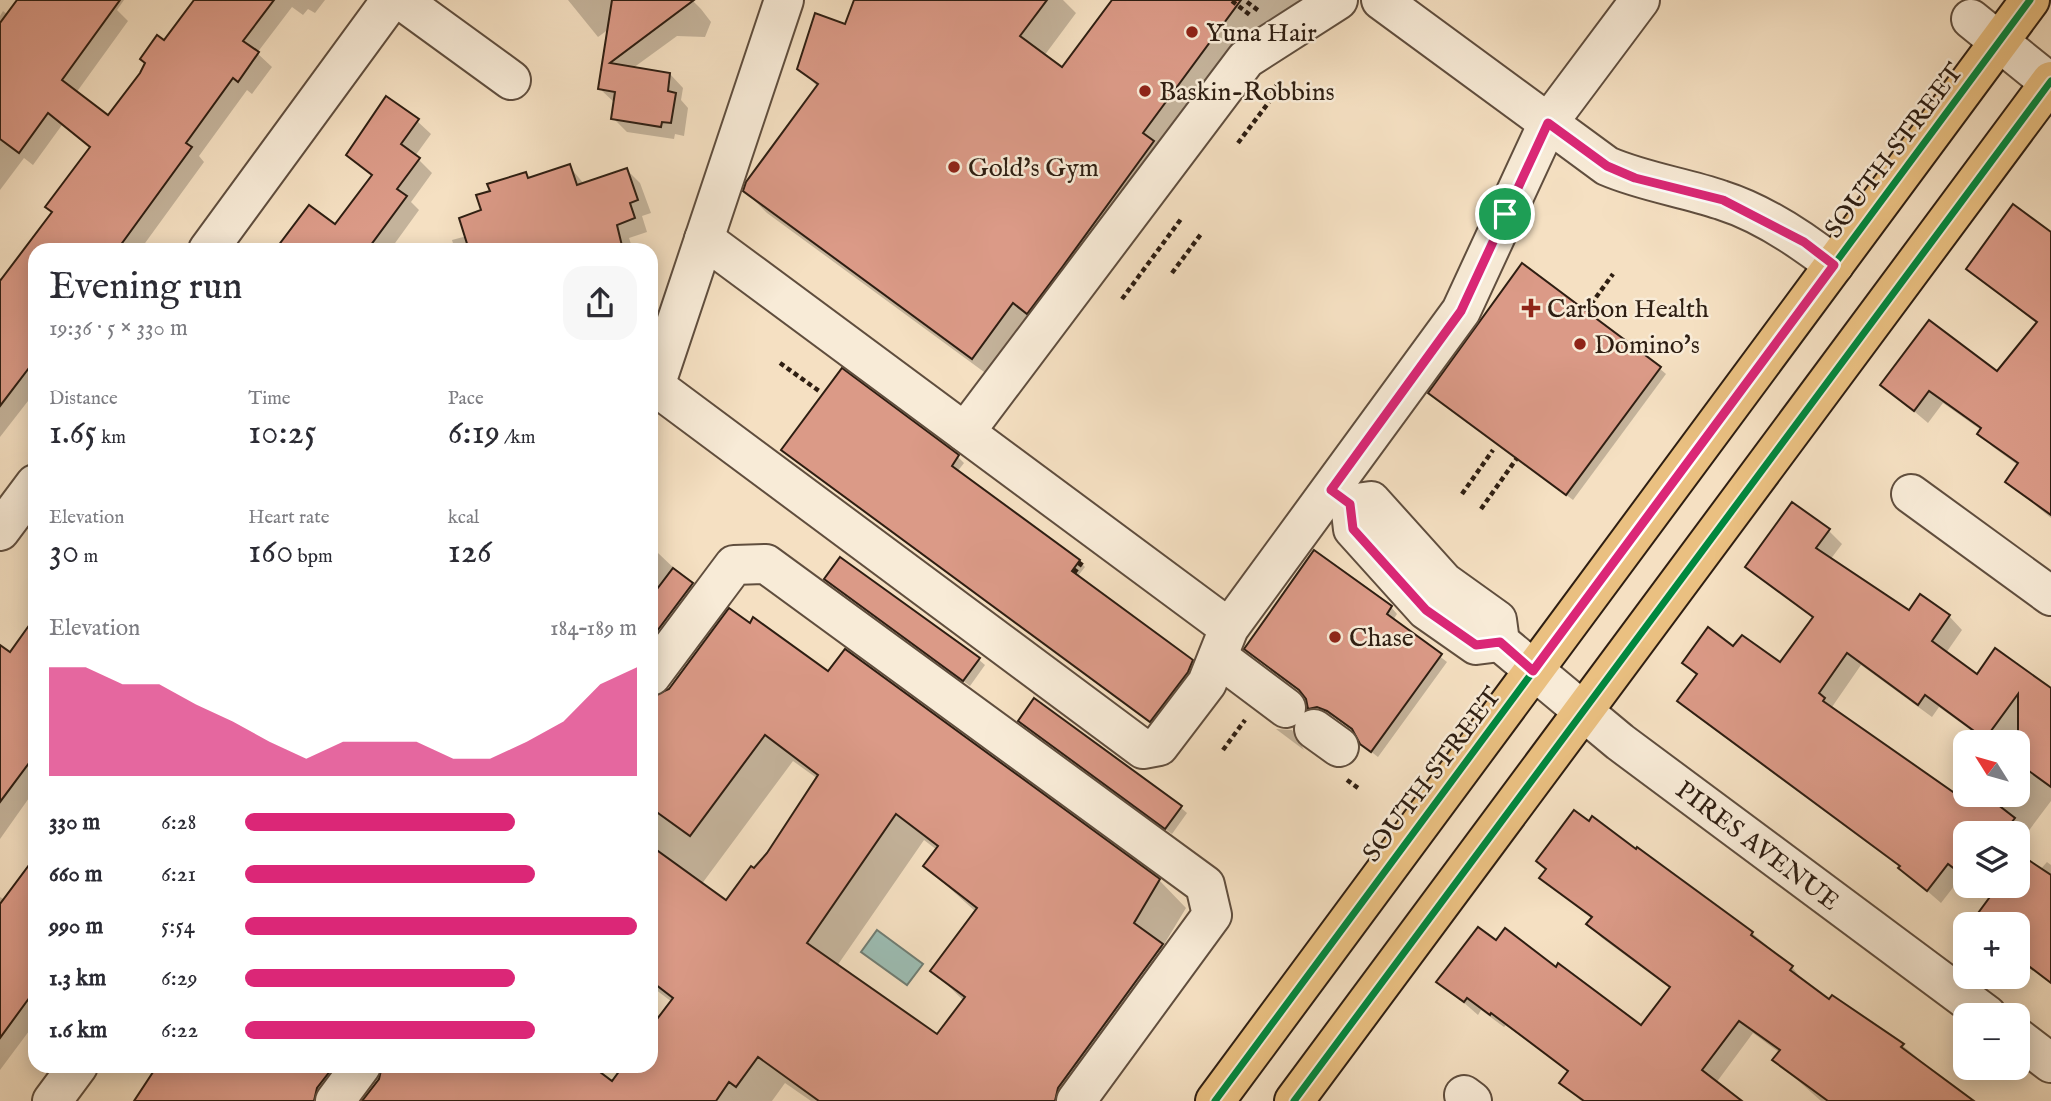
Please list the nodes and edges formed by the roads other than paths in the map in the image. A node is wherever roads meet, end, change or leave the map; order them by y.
1 (391, 0) edge
2 (401, 0) edge
3 (785, 0) edge
4 (1338, 0) edge
5 (1381, 0) edge
6 (1640, 0) edge
7 (2030, 0) edge
8 (1985, 31) junction
9 (511, 80) dead end
10 (2050, 82) edge
11 (1548, 123) junction
12 (704, 239) junction
13 (213, 243) edge
14 (1834, 265) junction
15 (658, 377) edge
16 (658, 388) edge
17 (965, 432) junction
18 (28, 493) edge
19 (1911, 494) dead end
20 (1340, 497) junction
21 (0, 531) edge
22 (2051, 596) edge
23 (1223, 643) junction
24 (658, 668) edge
25 (1533, 671) junction
26 (1582, 713) junction
27 (1313, 728) dead end
28 (1971, 1003) edge
29 (2030, 1047) edge
30 (2051, 1063) edge
31 (73, 1073) edge
32 (356, 1073) edge
33 (52, 1101) edge
34 (335, 1101) edge
35 (1076, 1101) edge
36 (1214, 1101) edge
37 (1294, 1101) edge

1 - 13 street
2 - 9 street
3 - 12 street
4 - 17 street
5 - 11 street
6 - 11 street
7 - 8 main road, SOUTH STREET
8 - 10 street
8 - 14 main road, SOUTH STREET
10 - 26 main road
11 - 14 street
11 - 20 street
12 - 15 street
12 - 17 street
14 - 25 main road, SOUTH STREET
16 - 23 street
17 - 23 street
18 - 21 street
19 - 22 street
20 - 23 street
20 - 25 street, PIRES AVENUE
23 - 27 street
24 - 35 street
25 - 26 street, PIRES AVENUE
25 - 36 main road, SOUTH STREET
26 - 28 street, PIRES AVENUE
26 - 37 main road
29 - 30 street
31 - 33 street
32 - 34 street

